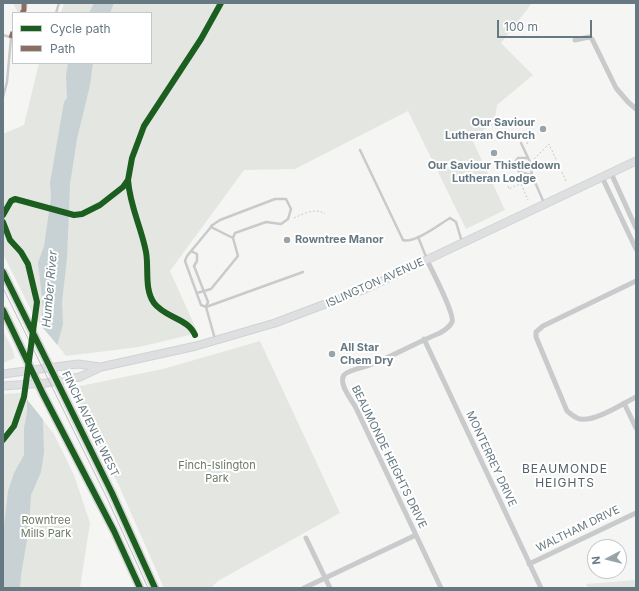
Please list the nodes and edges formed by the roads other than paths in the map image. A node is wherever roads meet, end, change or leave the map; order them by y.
1 (3, 35) edge
2 (12, 38) edge
3 (575, 40) dead end
4 (3, 97) edge
5 (636, 109) edge
6 (521, 143) dead end
7 (360, 150) dead end
8 (528, 158) junction
9 (636, 161) edge
10 (611, 172) junction
11 (532, 177) junction
12 (602, 177) junction
13 (544, 204) junction
14 (211, 227) junction
15 (636, 228) edge
16 (418, 237) junction
17 (233, 238) junction
18 (462, 242) junction
19 (636, 249) edge
20 (191, 251) junction
21 (427, 260) junction
22 (3, 272) edge
23 (303, 272) dead end
24 (636, 281) edge
25 (204, 291) junction
26 (197, 293) junction
27 (206, 307) junction
28 (3, 310) edge
29 (424, 339) junction
30 (216, 340) junction
31 (51, 367) junction
32 (101, 367) junction
33 (32, 370) junction
34 (6, 373) edge
35 (58, 381) junction
36 (38, 384) junction
37 (4, 386) edge
38 (636, 397) edge
39 (624, 403) junction
40 (636, 428) edge
41 (636, 513) edge
42 (416, 535) junction
43 (306, 538) dead end
44 (529, 564) junction
45 (325, 578) junction
46 (140, 588) edge
47 (155, 588) edge
48 (304, 588) edge
49 (330, 588) edge
50 (441, 588) edge
51 (541, 588) edge

1 - 2 lane
2 - 4 lane
3 - 5 street
6 - 8 lane
7 - 16 lane
8 - 11 lane
8 - 11 lane
9 - 10 main road, ISLINGTON AVENUE
10 - 12 main road, ISLINGTON AVENUE
10 - 15 street
11 - 13 lane
12 - 13 main road, ISLINGTON AVENUE
12 - 19 street
13 - 18 main road, ISLINGTON AVENUE
14 - 17 lane
14 - 17 lane
14 - 20 lane
16 - 18 lane
16 - 21 lane
17 - 25 lane
18 - 21 main road, ISLINGTON AVENUE
20 - 25 lane
20 - 26 lane
21 - 29 street, BEAUMONDE HEIGHTS DRIVE
21 - 30 main road, ISLINGTON AVENUE
22 - 31 main road, FINCH AVENUE WEST
23 - 27 lane
24 - 39 street
25 - 26 lane
25 - 27 lane
26 - 27 lane
27 - 30 lane
28 - 33 main road
29 - 42 street, BEAUMONDE HEIGHTS DRIVE
29 - 44 street, MONTERREY DRIVE
30 - 32 main road, ISLINGTON AVENUE
31 - 32 main road, ISLINGTON AVENUE
31 - 33 main road, ISLINGTON AVENUE
31 - 35 main road, FINCH AVENUE WEST
32 - 35 main road, ISLINGTON AVENUE
33 - 34 main road, ISLINGTON AVENUE
33 - 36 main road
35 - 36 main road, ISLINGTON AVENUE
35 - 47 main road, FINCH AVENUE WEST
36 - 37 main road, ISLINGTON AVENUE
36 - 46 main road
38 - 39 street
39 - 40 street
41 - 44 street, WALTHAM DRIVE
42 - 45 street
42 - 50 street, BEAUMONDE HEIGHTS DRIVE
43 - 45 street
44 - 51 street, MONTERREY DRIVE
45 - 48 street
45 - 49 street

